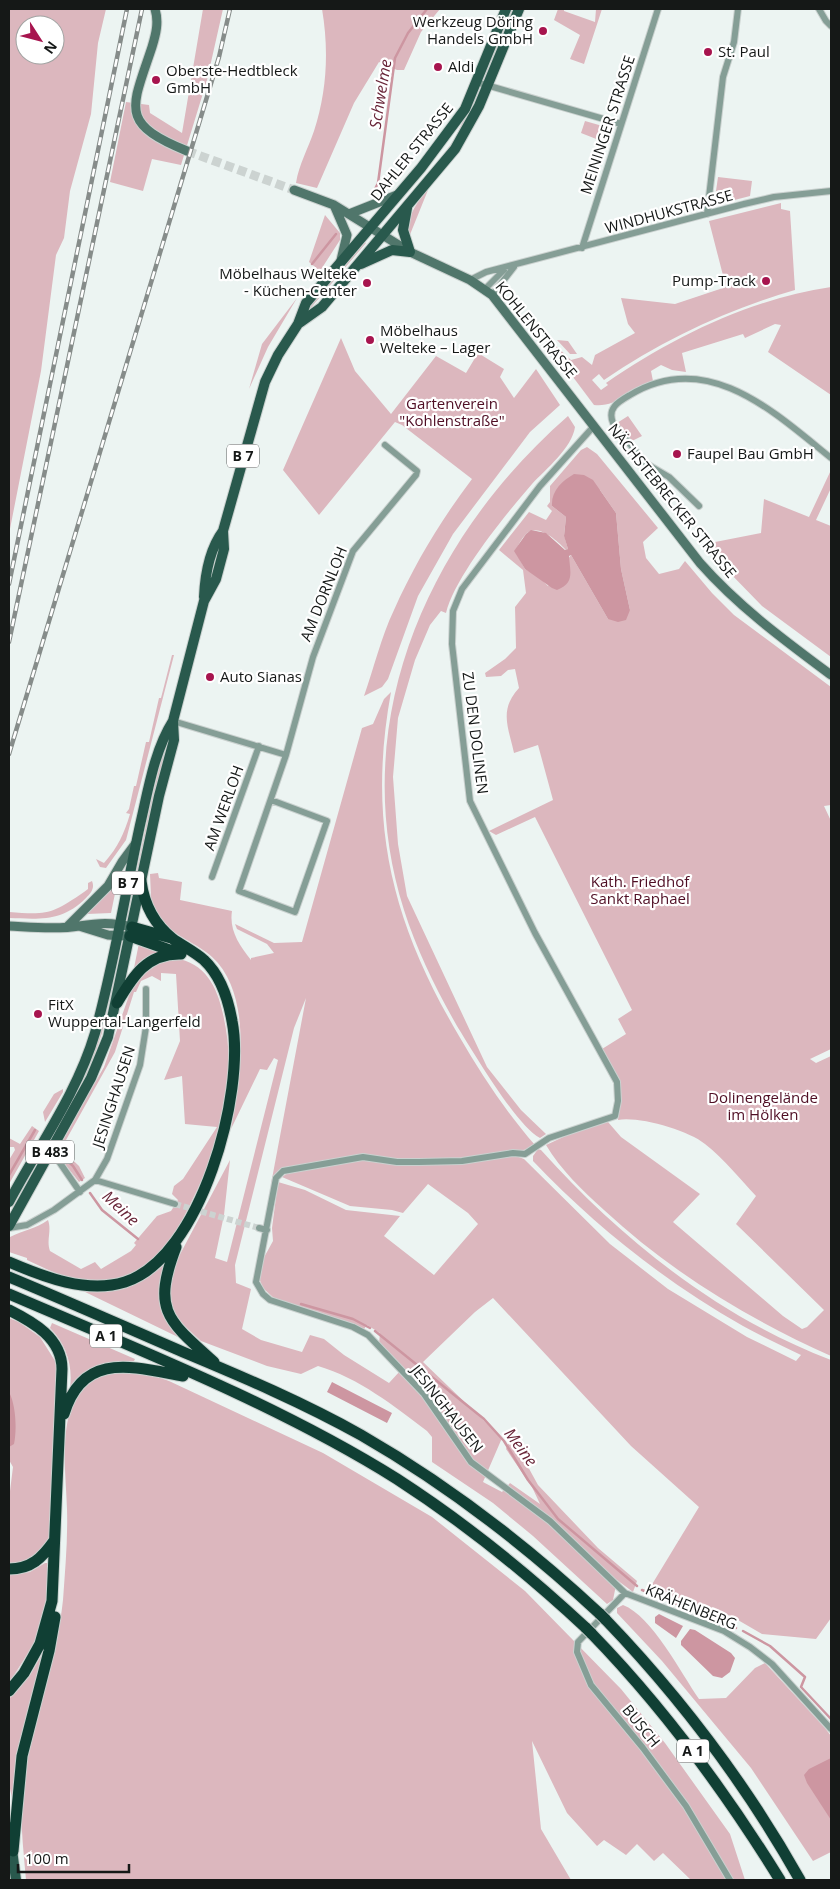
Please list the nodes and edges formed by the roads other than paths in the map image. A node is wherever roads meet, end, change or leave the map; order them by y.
1 (155, 9) edge
2 (506, 9) edge
3 (519, 9) edge
4 (658, 9) edge
5 (738, 9) edge
6 (819, 9) edge
7 (831, 26) edge
8 (476, 82) junction
9 (488, 86) junction
10 (621, 124) junction
11 (187, 151) tunnel mouth
12 (294, 190) tunnel mouth
13 (831, 192) edge
14 (398, 195) junction
15 (334, 205) junction
16 (407, 207) junction
17 (349, 214) junction
18 (707, 214) junction
19 (370, 227) junction
20 (383, 235) junction
21 (582, 248) junction
22 (410, 252) junction
23 (341, 260) junction
24 (358, 265) junction
25 (515, 266) junction
26 (505, 269) junction
27 (470, 280) junction
28 (489, 292) junction
29 (298, 324) junction
30 (588, 418) joint
31 (594, 426) junction
32 (385, 445) dead end
33 (831, 458) edge
34 (699, 506) dead end
35 (831, 675) edge
36 (173, 721) junction
37 (259, 746) junction
38 (286, 755) junction
39 (271, 800) junction
40 (136, 843) junction
41 (212, 877) dead end
42 (141, 881) junction
43 (119, 924) junction
44 (9, 926) edge
45 (79, 926) junction
46 (67, 927) junction
47 (131, 931) junction
48 (117, 936) junction
49 (172, 938) junction
50 (181, 954) junction
51 (203, 960) junction
52 (146, 989) dead end
53 (117, 1003) junction
54 (615, 1116) joint
55 (51, 1150) junction
56 (95, 1180) junction
57 (80, 1192) junction
58 (9, 1202) edge
59 (176, 1204) tunnel mouth
60 (186, 1223) junction
61 (9, 1227) edge
62 (258, 1228) tunnel mouth
63 (267, 1230) junction
64 (11, 1263) edge
65 (9, 1277) edge
66 (9, 1294) edge
67 (9, 1310) edge
68 (221, 1368) junction
69 (202, 1379) junction
70 (61, 1426) junction
71 (55, 1540) junction
72 (9, 1570) edge
73 (625, 1593) junction
74 (52, 1601) junction
75 (9, 1691) edge
76 (831, 1729) edge
77 (9, 1828) edge
78 (13, 1851) junction
79 (16, 1880) edge
80 (730, 1880) edge
81 (780, 1880) edge
82 (800, 1880) edge

1 - 11 street
2 - 8 main road, DAHLER STRASSE / B 7
3 - 9 main road, DAHLER STRASSE / B 7
4 - 10 street, MEININGER STRASSE
5 - 18 street
6 - 7 street
8 - 9 street
8 - 14 main road, DAHLER STRASSE / B 7
9 - 10 street
9 - 16 main road, DAHLER STRASSE / B 7
10 - 21 street, MEININGER STRASSE
12 - 15 street, KOHLENSTRASSE
13 - 18 street, WINDHUKSTRASSE
14 - 17 street
14 - 19 main road, DAHLER STRASSE / B 7
15 - 17 street, KOHLENSTRASSE
15 - 23 street
16 - 20 main road, DAHLER STRASSE / B 7
16 - 22 main road
17 - 19 street, KOHLENSTRASSE
18 - 21 street, WINDHUKSTRASSE
19 - 20 street, KOHLENSTRASSE
19 - 23 main road, B 7
20 - 22 street, KOHLENSTRASSE
20 - 24 main road, B 7
21 - 25 street, WINDHUKSTRASSE
22 - 24 main road
22 - 27 street, KOHLENSTRASSE
23 - 29 main road, B 7
24 - 29 main road, B 7
25 - 26 street, WINDHUKSTRASSE
25 - 28 street
26 - 27 street, WINDHUKSTRASSE
26 - 28 street, WINDHUKSTRASSE
27 - 28 street, KOHLENSTRASSE
28 - 30 street, KOHLENSTRASSE
29 - 36 main road, B 7
30 - 31 street, NÄCHSTEBRECKER STRASSE
31 - 35 street, NÄCHSTEBRECKER STRASSE
31 - 54 street, ZU DEN DOLINEN
32 - 38 street, AM DORNLOH
33 - 34 street
36 - 37 street
36 - 40 main road, B 7
36 - 42 main road, B 7
37 - 38 street
37 - 41 street, AM WERLOH
38 - 39 street
39 - 39 street
40 - 43 main road, B 7
40 - 46 street
42 - 47 main road, B 7
42 - 49 highway
43 - 45 street
43 - 47 street
43 - 48 main road, B 7
44 - 46 street
45 - 46 street
45 - 48 street
47 - 48 street
47 - 49 highway
47 - 50 highway
47 - 53 main road, B 483
48 - 58 main road, B 483
49 - 51 highway
50 - 51 highway
50 - 53 highway
51 - 60 highway
52 - 56 street, JESINGHAUSEN
53 - 55 main road, B 483
54 - 63 street, JESINGHAUSEN
55 - 57 street
55 - 61 main road, B 483
56 - 57 street, JESINGHAUSEN
56 - 59 street
57 - 61 street, JESINGHAUSEN
60 - 64 highway
60 - 68 highway
62 - 63 street
63 - 73 street, JESINGHAUSEN
65 - 68 highway, A 1
66 - 69 highway, A 1
67 - 70 highway
68 - 82 highway, A 1
69 - 70 highway
69 - 81 highway, A 1
70 - 71 highway
71 - 72 highway
71 - 74 highway
73 - 76 street, KRÄHENBERG
73 - 80 street, BUSCH
74 - 75 highway
74 - 78 highway
77 - 78 main road
78 - 79 main road

